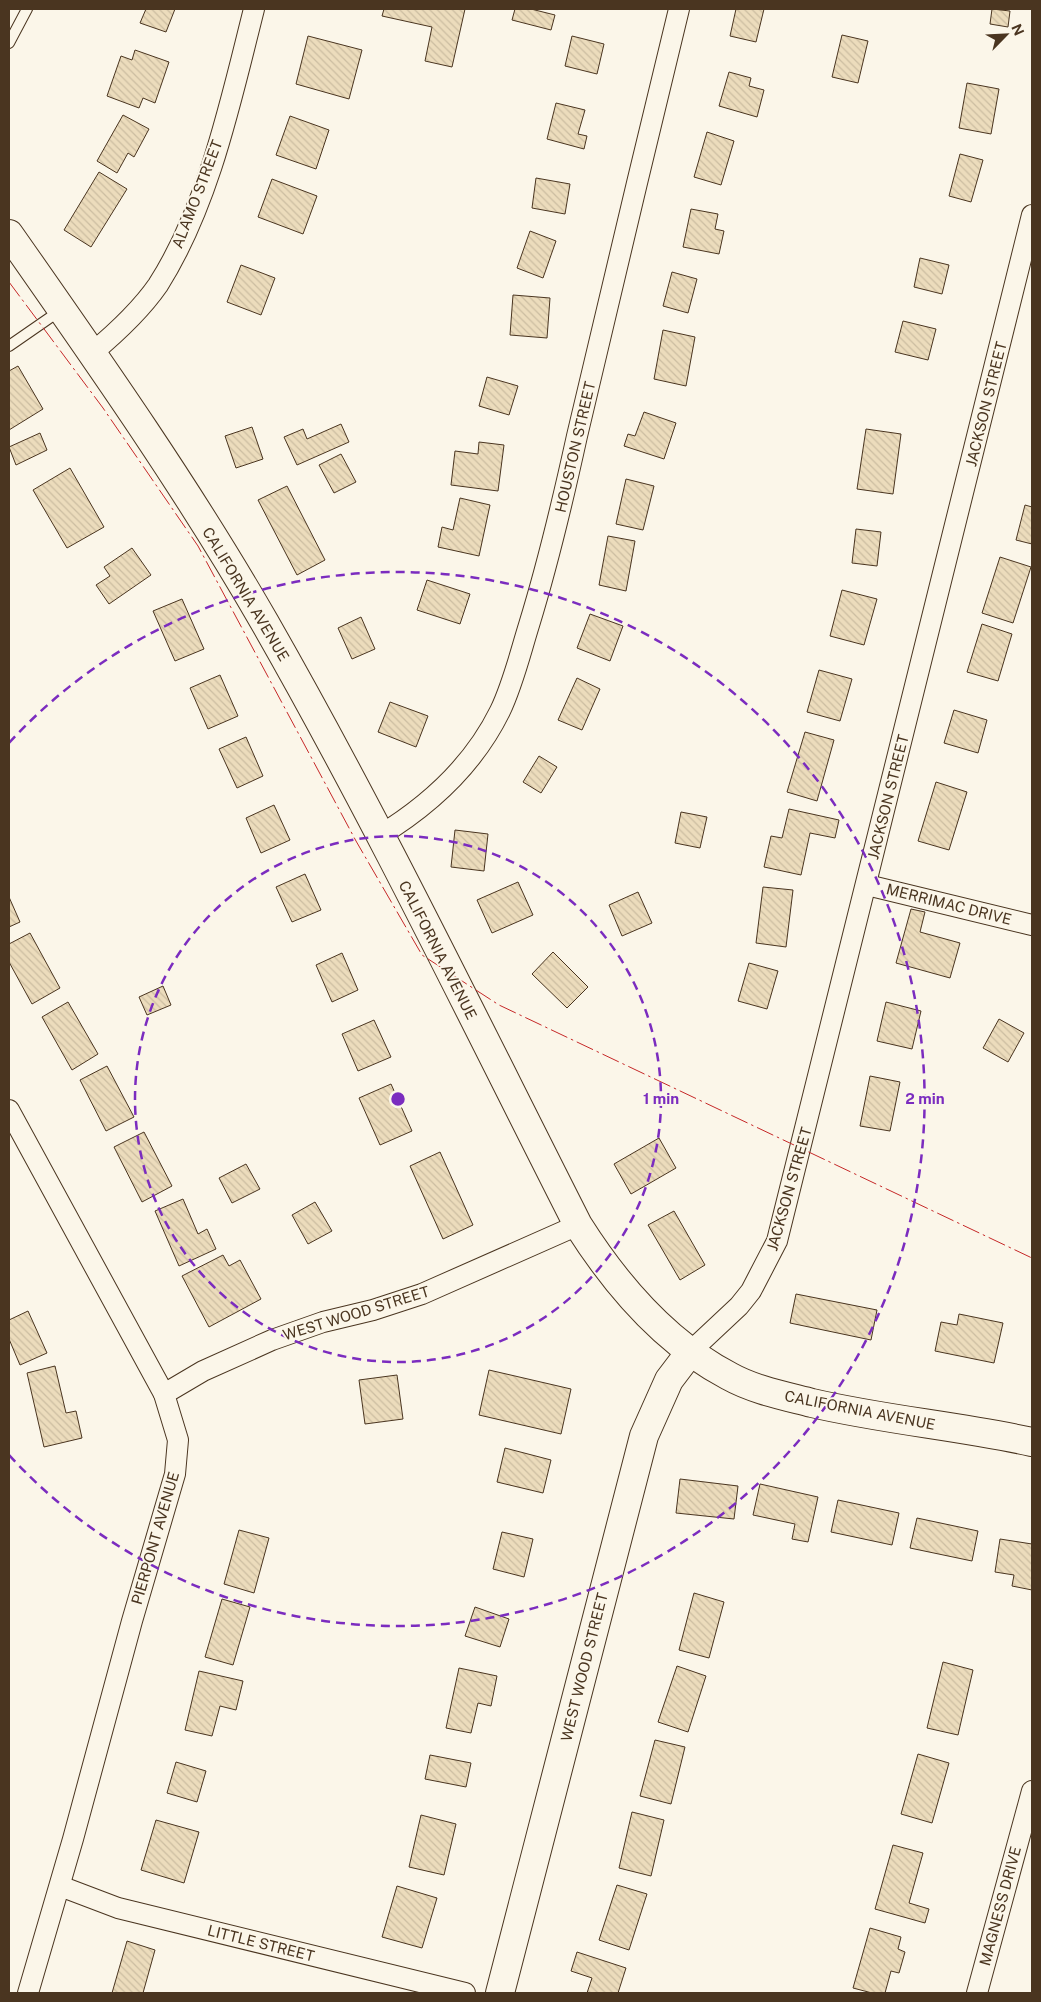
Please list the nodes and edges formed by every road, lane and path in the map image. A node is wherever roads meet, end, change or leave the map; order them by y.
1 (28, 9) edge
2 (254, 9) edge
3 (680, 9) edge
4 (9, 43) edge
5 (1032, 215) edge
6 (9, 234) edge
7 (62, 310) junction
8 (9, 346) edge
9 (92, 353) junction
10 (379, 836) junction
11 (866, 884) junction
12 (1032, 925) edge
13 (9, 1110) edge
14 (578, 1225) junction
15 (691, 1351) junction
16 (164, 1394) junction
17 (1032, 1442) edge
18 (1032, 1791) edge
19 (60, 1886) junction
20 (28, 1993) edge
21 (465, 1993) edge
22 (500, 1993) edge
23 (977, 1993) edge

1 - 4 lane
2 - 9 street, ALAMO STREET
3 - 10 street, HOUSTON STREET
5 - 11 street, JACKSON STREET
6 - 7 main road, CALIFORNIA AVENUE
7 - 8 lane
7 - 9 main road, CALIFORNIA AVENUE
9 - 10 main road, CALIFORNIA AVENUE
10 - 14 main road, CALIFORNIA AVENUE
11 - 12 street, MERRIMAC DRIVE
11 - 15 street, JACKSON STREET
13 - 16 street, PIERPONT AVENUE
14 - 15 main road, CALIFORNIA AVENUE
14 - 16 street, WEST WOOD STREET
15 - 17 main road, CALIFORNIA AVENUE
15 - 22 main road, WEST WOOD STREET
16 - 19 street, PIERPONT AVENUE
18 - 23 street, MAGNESS DRIVE
19 - 20 street, PIERPONT AVENUE
19 - 21 street, LITTLE STREET

